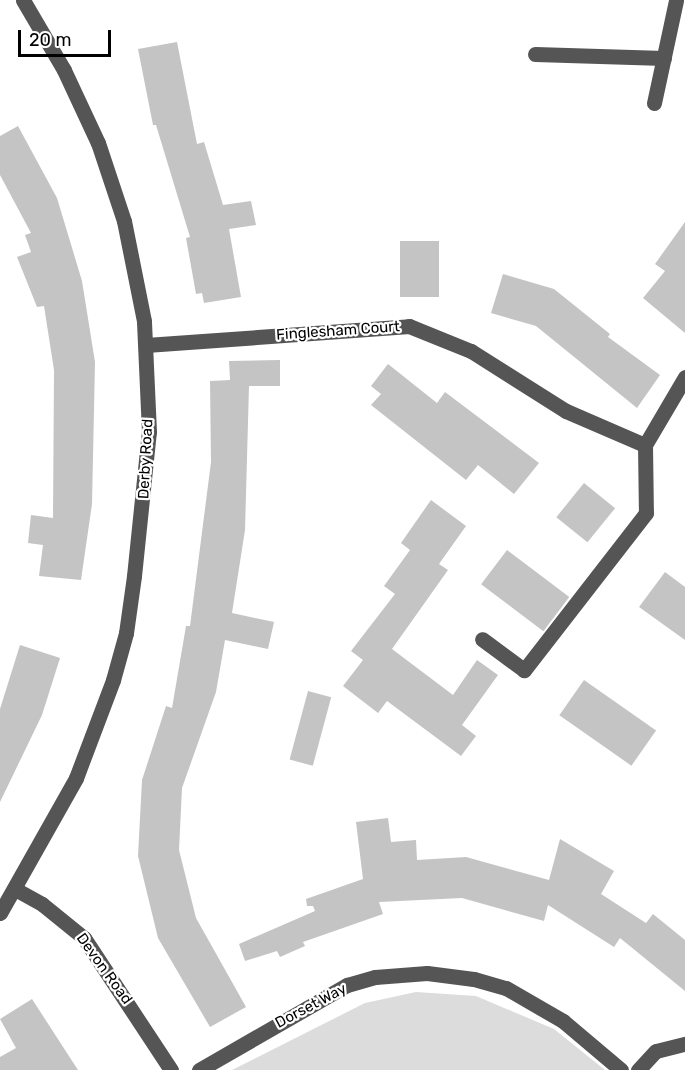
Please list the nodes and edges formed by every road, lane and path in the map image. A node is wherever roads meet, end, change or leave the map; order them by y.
1 (23, 0) edge
2 (676, 0) edge
3 (535, 54) dead end
4 (664, 58) junction
5 (654, 103) dead end
6 (146, 345) junction
7 (685, 378) edge
8 (645, 445) junction
9 (483, 639) dead end
10 (15, 889) junction
11 (0, 913) edge
12 (685, 1044) edge
13 (171, 1070) edge
14 (199, 1070) edge
15 (621, 1070) edge
16 (638, 1070) edge

1 - 6 street, Derby Road
2 - 4 street
3 - 4 street
4 - 5 street
6 - 8 street, Finglesham Court
6 - 10 street, Derby Road
7 - 8 street
8 - 9 street
10 - 11 street, Derby Road
10 - 13 street, Devon Road
12 - 16 street
14 - 15 street, Dorset Way

